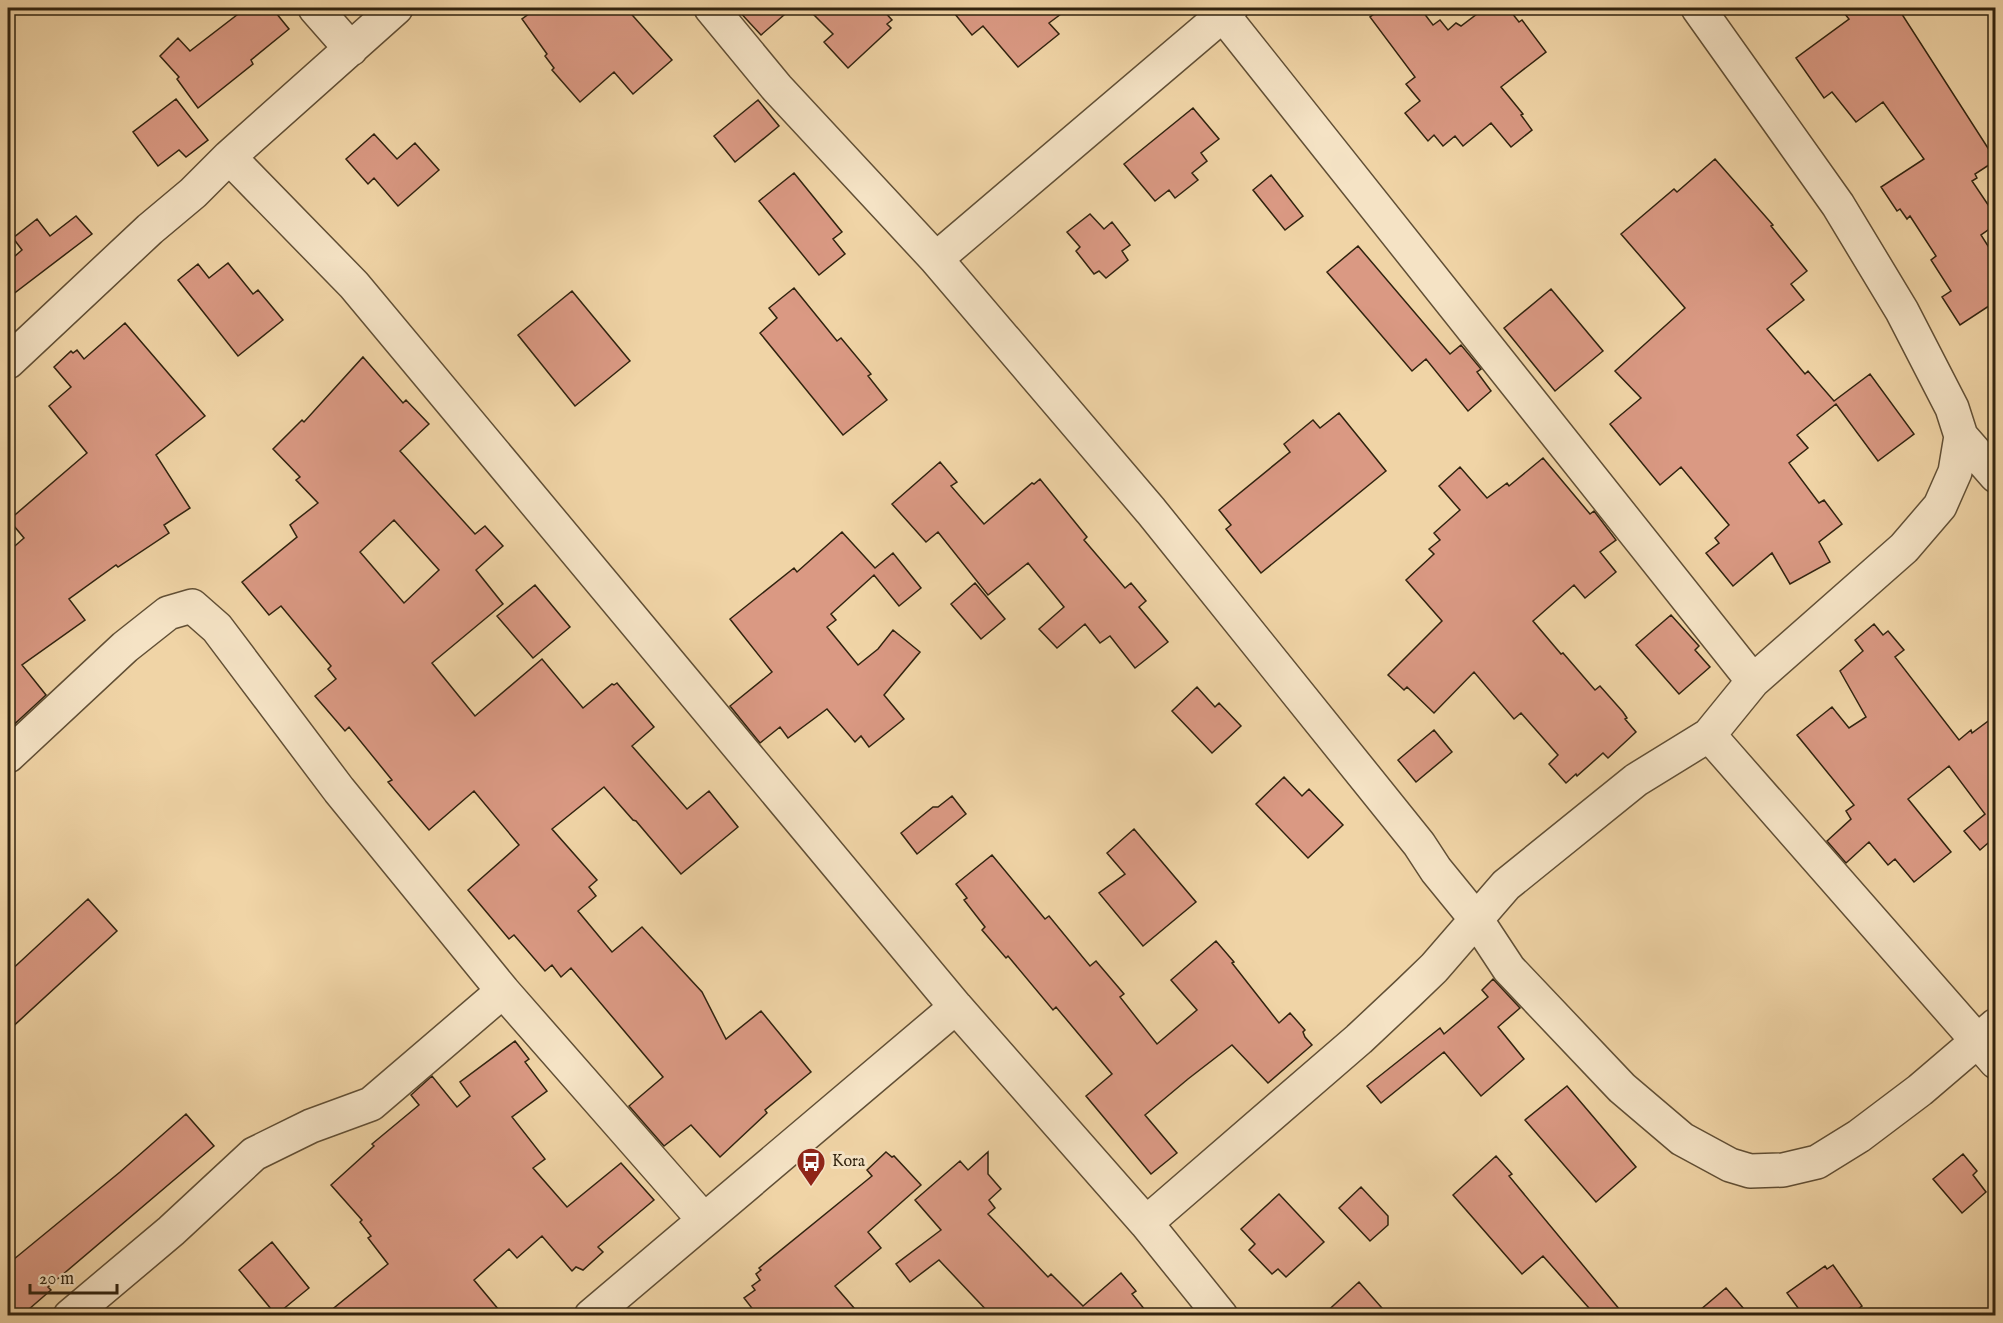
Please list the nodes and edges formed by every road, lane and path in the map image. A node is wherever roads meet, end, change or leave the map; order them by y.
1 (315, 8) edge
2 (396, 8) edge
3 (711, 8) edge
4 (1703, 9) edge
5 (1227, 11) edge
6 (351, 49) junction
7 (229, 157) junction
8 (936, 259) junction
9 (8, 362) edge
10 (1961, 436) junction
11 (1995, 476) edge
12 (1754, 681) junction
13 (1709, 735) junction
14 (8, 756) edge
15 (1476, 919) junction
16 (502, 991) junction
17 (956, 1007) junction
18 (1990, 1042) edge
19 (704, 1220) junction
20 (1146, 1223) junction
21 (70, 1316) edge
22 (591, 1316) edge
23 (1221, 1316) edge

1 - 6 street
2 - 6 street
3 - 8 street
4 - 10 street
5 - 8 street
5 - 12 street
6 - 7 street
7 - 9 street
7 - 17 street
8 - 15 street
10 - 11 street
10 - 12 street
12 - 13 street
13 - 15 street
13 - 18 street
14 - 16 street
15 - 18 street
15 - 20 street
16 - 19 street
16 - 21 street
17 - 19 street
17 - 20 street
19 - 22 street
20 - 23 street

